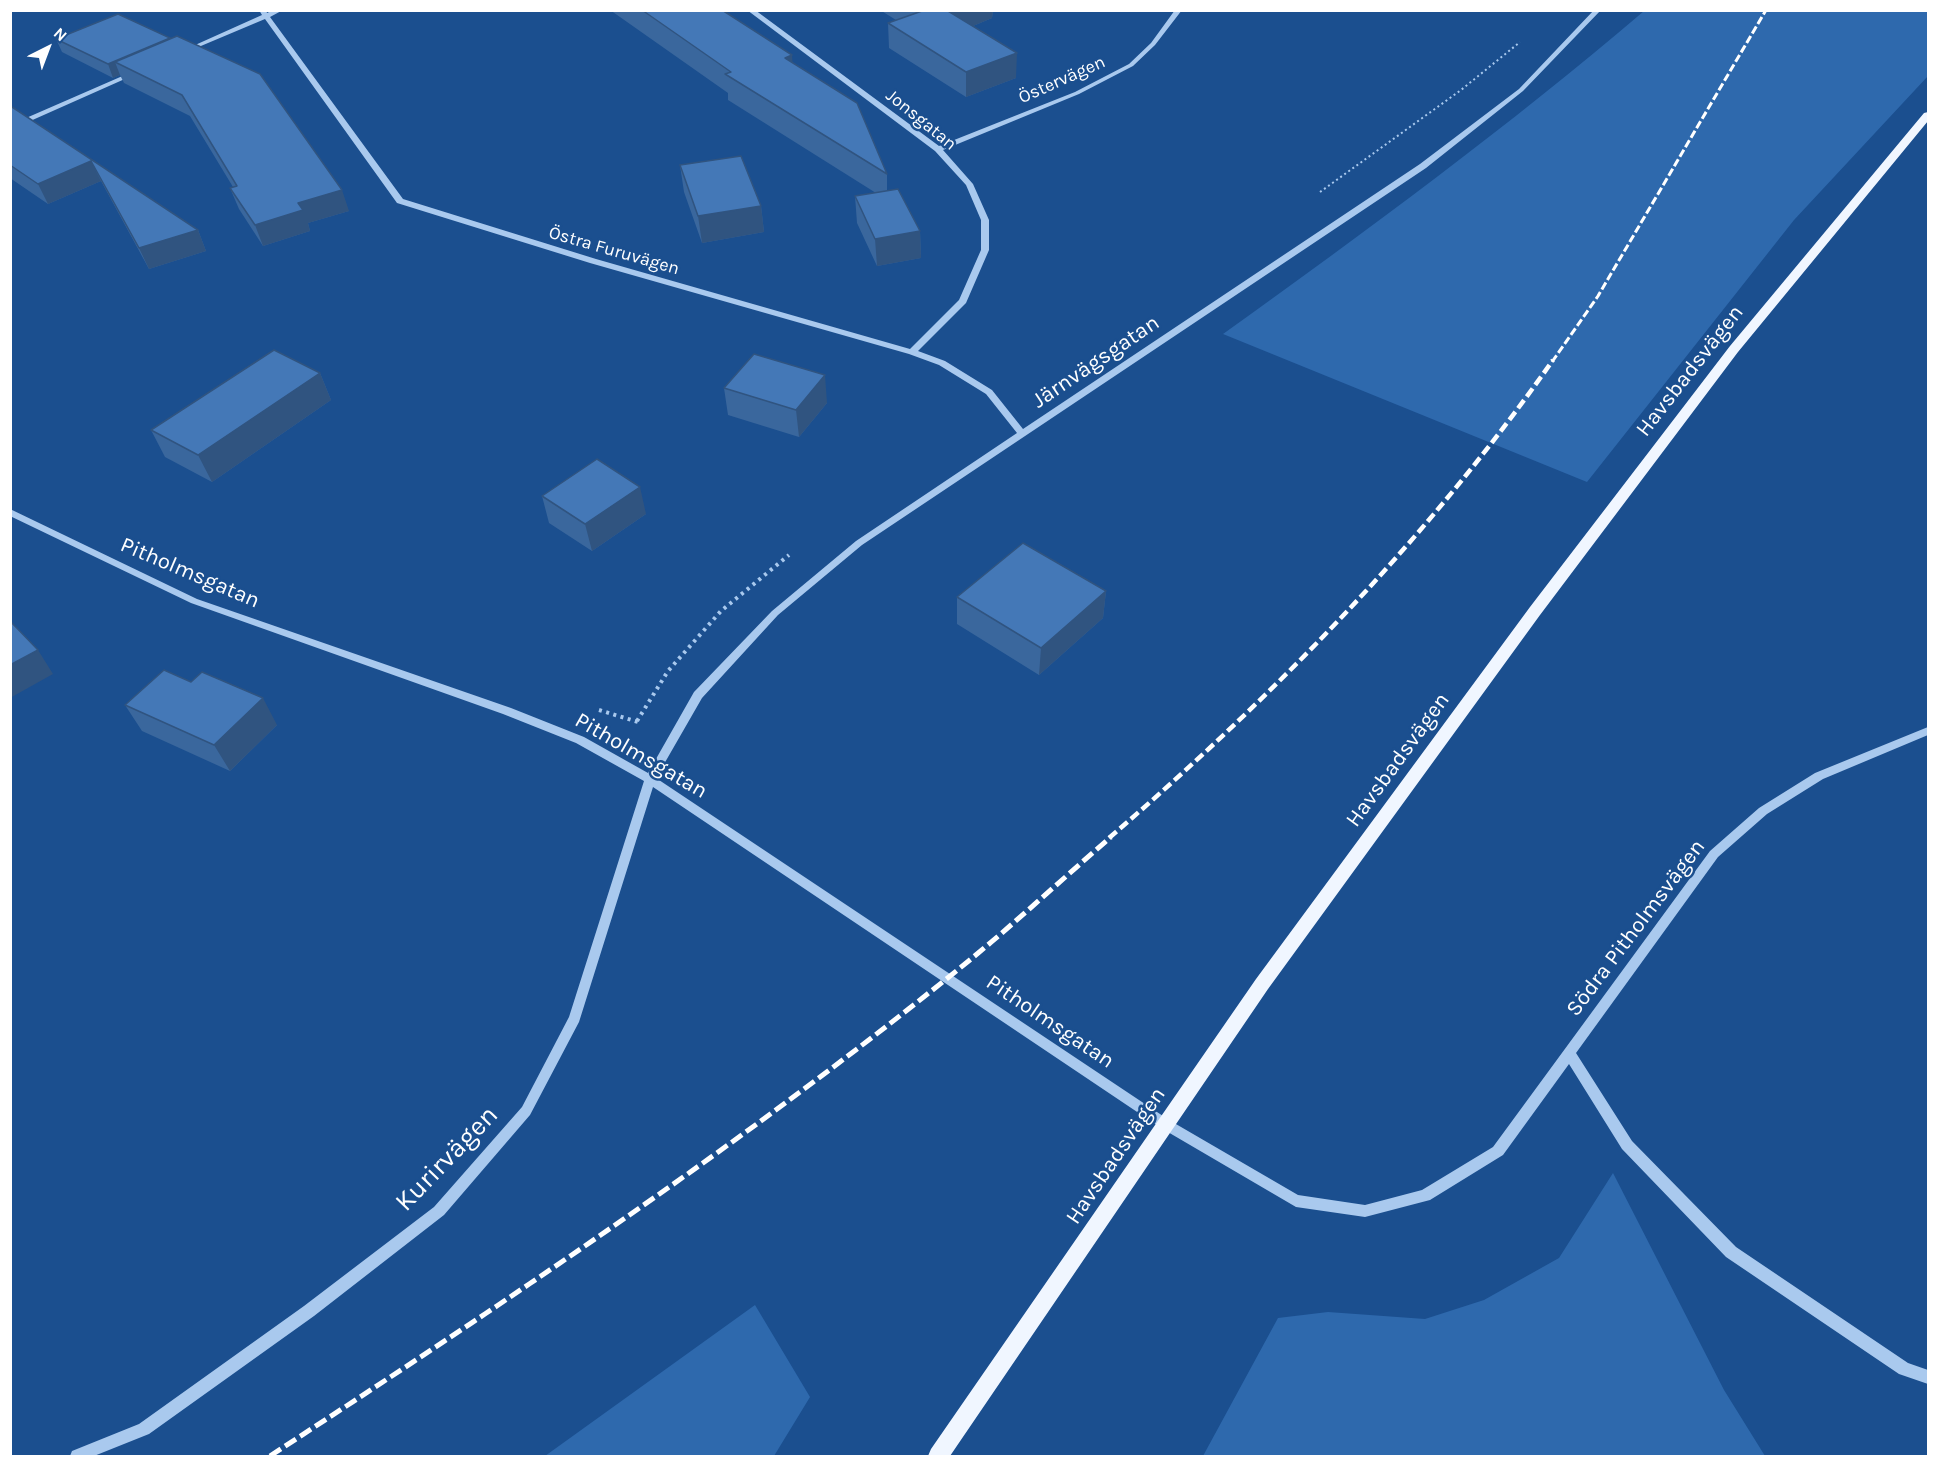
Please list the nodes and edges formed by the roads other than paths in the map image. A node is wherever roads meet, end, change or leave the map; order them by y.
1 (280, 10) edge
2 (750, 10) edge
3 (1179, 10) edge
4 (1598, 10) edge
5 (264, 13) edge
6 (181, 52) edge
7 (139, 71) edge
8 (1929, 115) edge
9 (10, 128) edge
10 (938, 149) junction
11 (912, 352) junction
12 (1022, 433) junction
13 (10, 512) edge
14 (1929, 731) edge
15 (650, 779) junction
16 (1569, 1053) junction
17 (1166, 1125) junction
18 (1929, 1377) edge
19 (77, 1456) edge
20 (938, 1456) edge

1 - 5 street
2 - 10 street, Jonsgatan
3 - 10 street, Östervägen
4 - 12 street, Järnvägsgatan
5 - 6 street
5 - 11 street, Östra Furuvägen
7 - 9 street
8 - 17 main road, Havsbadsvägen
10 - 11 street, Jonsgatan
11 - 12 street, Östra Furuvägen
12 - 15 street, Järnvägsgatan
13 - 15 street, Pitholmsgatan
14 - 16 street, Södra Pitholmsvägen
15 - 17 street, Pitholmsgatan
15 - 19 street, Kurirvägen
16 - 17 street, Södra Pitholmsvägen
16 - 18 street
17 - 20 main road, Havsbadsvägen

